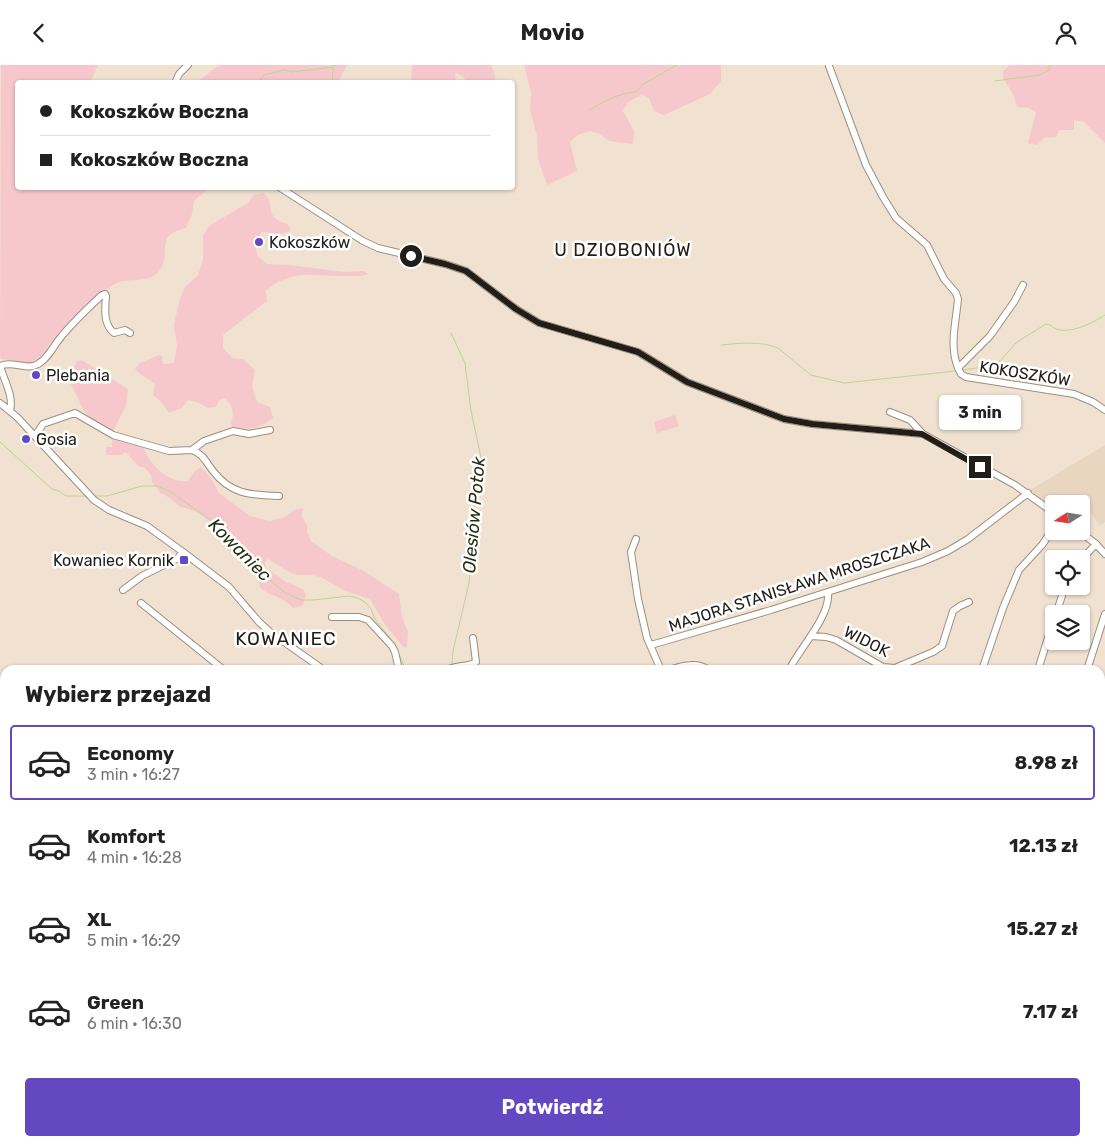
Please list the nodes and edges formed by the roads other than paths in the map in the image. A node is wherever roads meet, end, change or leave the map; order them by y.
1 (188, 65) edge
2 (829, 66) edge
3 (176, 80) edge
4 (284, 190) edge
5 (1023, 285) dead end
6 (130, 333) dead end
7 (0, 366) edge
8 (958, 368) junction
9 (8, 391) junction
10 (1, 404) edge
11 (1105, 410) edge
12 (10, 411) junction
13 (890, 412) dead end
14 (270, 430) dead end
15 (922, 434) junction
16 (35, 437) junction
17 (192, 450) junction
18 (1028, 493) junction
19 (279, 496) dead end
20 (1045, 506) edge
21 (636, 539) dead end
22 (1090, 539) edge
23 (1045, 540) edge
24 (1096, 544) junction
25 (1090, 550) edge
26 (183, 552) junction
27 (1105, 554) edge
28 (123, 590) dead end
29 (828, 592) junction
30 (1062, 595) edge
31 (969, 602) dead end
32 (141, 603) dead end
33 (1059, 605) dead end
34 (1105, 615) edge
35 (332, 617) dead end
36 (811, 636) junction
37 (473, 638) dead end
38 (650, 645) junction
39 (1045, 647) edge
40 (218, 665) edge
41 (317, 665) edge
42 (398, 665) edge
43 (467, 665) edge
44 (659, 665) edge
45 (791, 665) edge
46 (880, 665) edge
47 (902, 665) edge
48 (984, 665) edge
49 (1040, 665) edge
50 (1090, 665) edge

1 - 3 street
2 - 8 street
4 - 15 street
5 - 8 street, KOKOSZKÓW
6 - 7 street
7 - 9 street
8 - 11 street, KOKOSZKÓW
9 - 10 street
9 - 12 street
10 - 12 street
12 - 16 street
13 - 15 street
14 - 17 street
15 - 18 street
16 - 17 street
16 - 26 street
17 - 19 street
18 - 20 street
18 - 29 street, MAJORA STANISŁAWA MROSZCZAKA
21 - 38 street
22 - 24 street
23 - 48 street
24 - 25 street
24 - 27 street
26 - 28 street
26 - 41 street
29 - 36 street
29 - 38 street, MAJORA STANISŁAWA MROSZCZAKA
30 - 33 street
31 - 47 street, WIDOK
32 - 40 street
34 - 50 street
35 - 42 street
36 - 45 street
36 - 46 street, WIDOK
37 - 43 street
38 - 44 street
39 - 49 street

